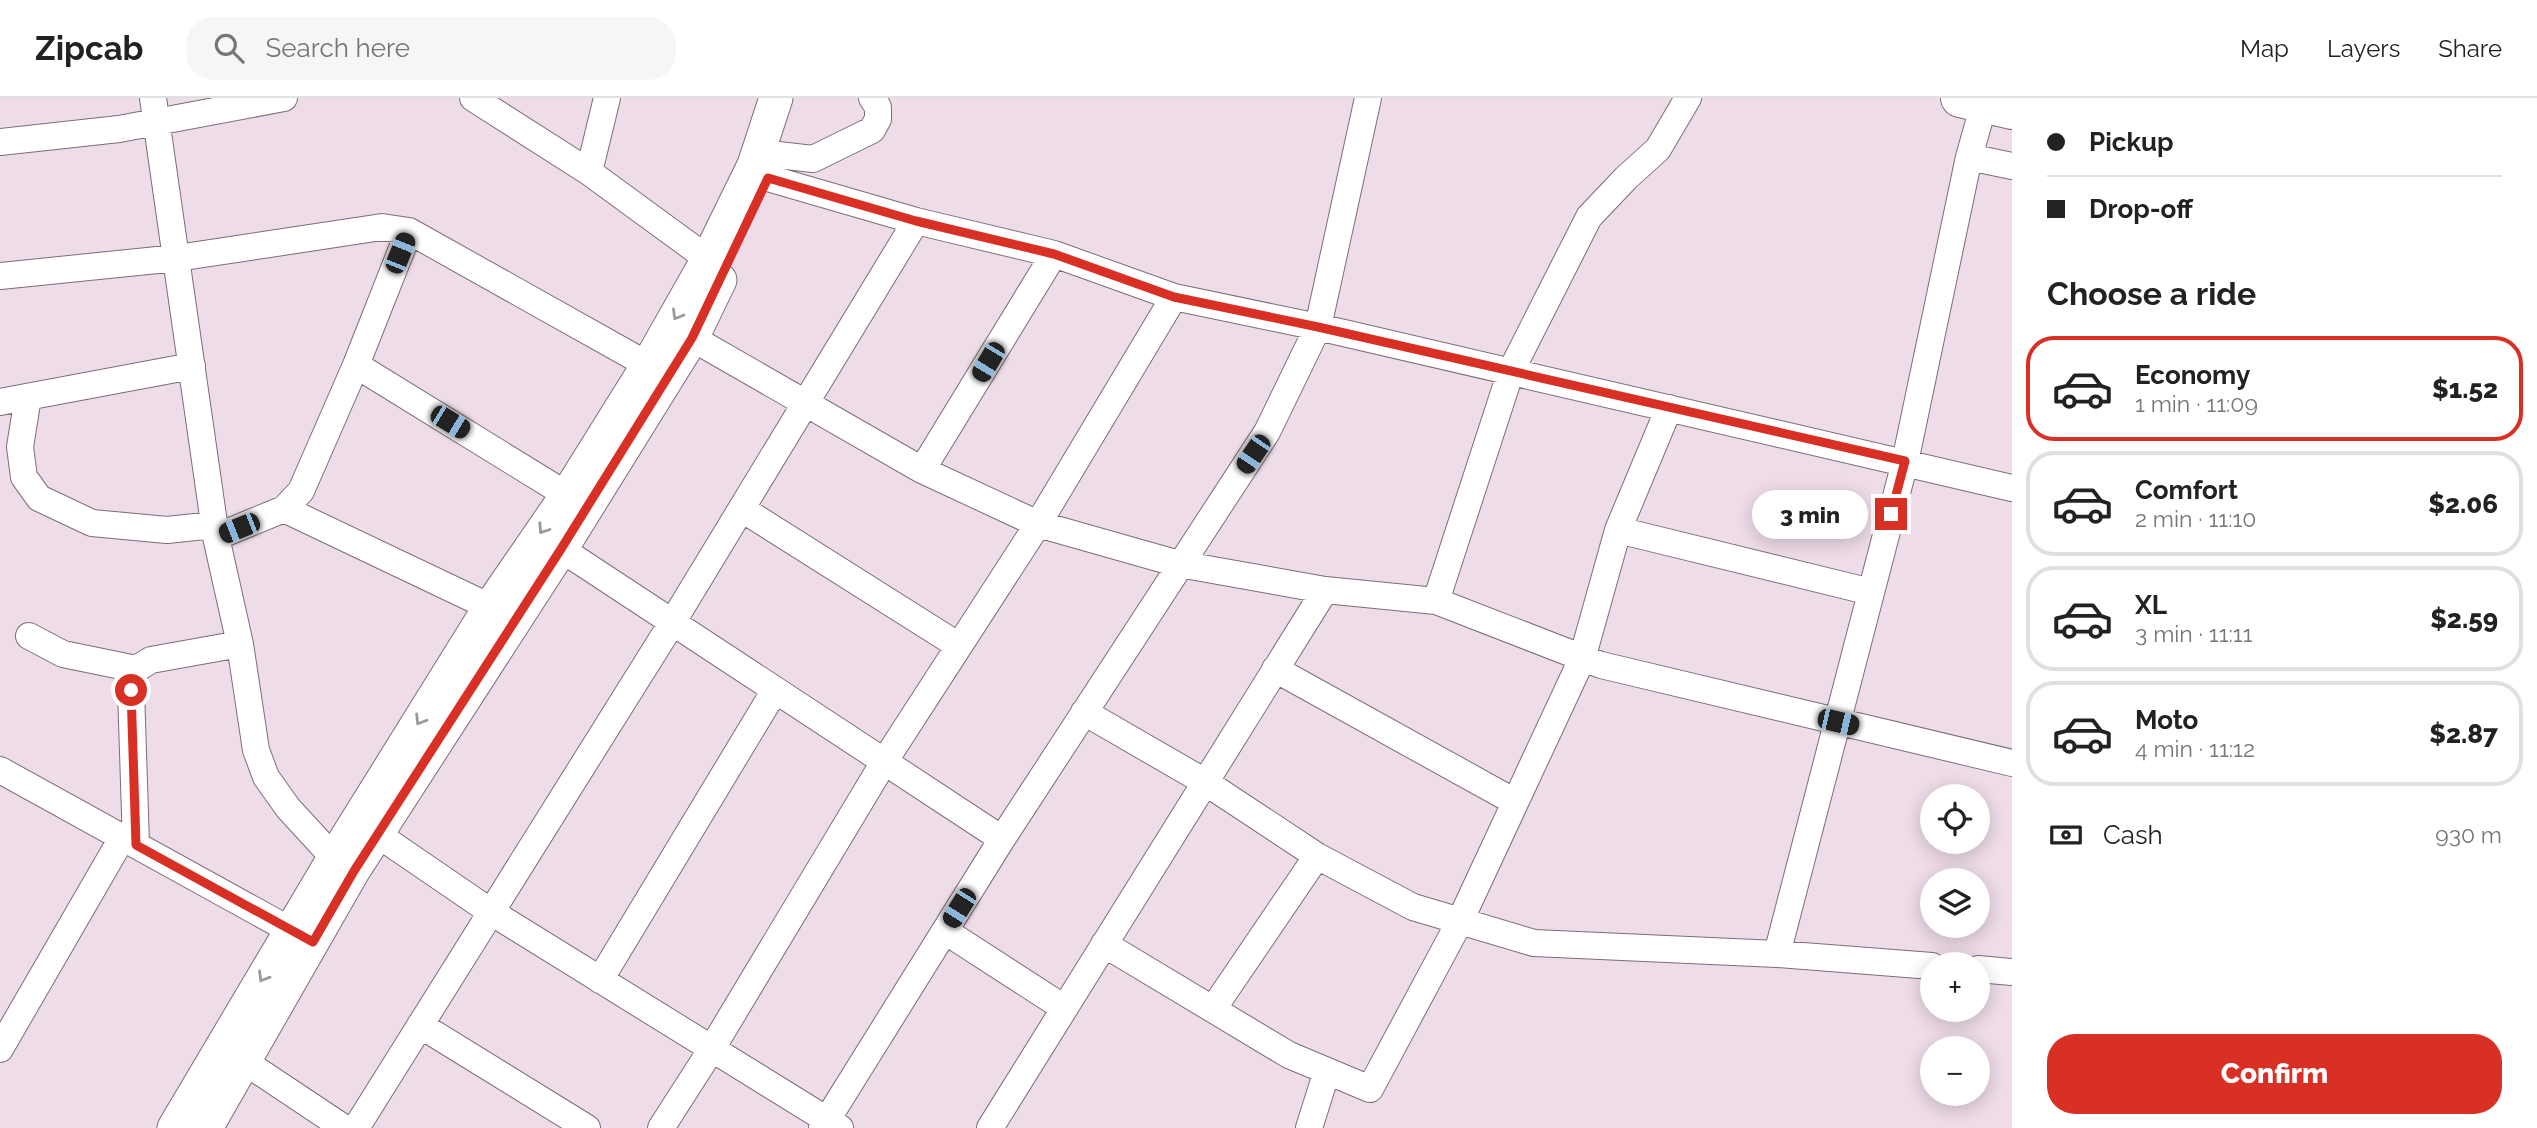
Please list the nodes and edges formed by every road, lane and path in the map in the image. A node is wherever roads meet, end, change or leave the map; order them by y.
1 (284, 98) edge
2 (472, 98) edge
3 (607, 98) edge
4 (776, 98) edge
5 (797, 98) edge
6 (872, 98) edge
7 (1368, 98) edge
8 (1688, 98) edge
9 (1985, 104) edge
10 (155, 110) edge
11 (0, 142) edge
12 (1969, 157) junction
13 (2012, 166) edge
14 (773, 167) junction
15 (589, 172) junction
16 (916, 221) junction
17 (409, 231) junction
18 (1054, 254) junction
19 (177, 258) junction
20 (708, 260) junction
21 (0, 276) edge
22 (1174, 297) junction
23 (1318, 327) junction
24 (692, 338) junction
25 (356, 365) junction
26 (648, 365) junction
27 (192, 366) junction
28 (1511, 371) junction
29 (28, 397) junction
30 (0, 402) edge
31 (806, 404) junction
32 (1669, 408) junction
33 (1905, 461) junction
34 (922, 470) junction
35 (2012, 488) edge
36 (567, 495) junction
37 (284, 509) junction
38 (742, 509) junction
39 (1038, 524) junction
40 (1618, 530) junction
41 (215, 531) junction
42 (561, 549) junction
43 (1179, 564) junction
44 (1325, 590) junction
45 (1871, 592) junction
46 (1436, 601) junction
47 (490, 607) junction
48 (672, 622) junction
49 (29, 636) dead end
50 (240, 644) junction
51 (959, 646) junction
52 (1582, 659) junction
53 (136, 668) junction
54 (1275, 669) junction
55 (775, 690) junction
56 (1084, 712) junction
57 (1838, 722) junction
58 (884, 762) junction
59 (2012, 763) edge
60 (0, 770) edge
61 (1205, 782) junction
62 (1515, 802) junction
63 (377, 834) junction
64 (1002, 839) junction
65 (129, 841) junction
66 (1317, 856) junction
67 (334, 858) junction
68 (491, 912) junction
69 (1460, 921) junction
70 (945, 931) junction
71 (302, 936) junction
72 (1104, 944) junction
73 (1777, 954) junction
74 (1920, 965) edge
75 (1990, 970) edge
76 (2012, 972) edge
77 (600, 980) junction
78 (1064, 1008) junction
79 (1213, 1009) junction
80 (420, 1025) junction
81 (0, 1049) edge
82 (711, 1050) junction
83 (244, 1062) junction
84 (1327, 1071) junction
85 (830, 1125) edge
86 (174, 1128) edge
87 (206, 1128) edge
88 (344, 1128) edge
89 (356, 1128) edge
90 (587, 1128) edge
91 (661, 1128) edge
92 (990, 1128) edge
93 (1309, 1128) edge

1 - 10 street
2 - 15 street
3 - 15 street
4 - 20 main road
5 - 14 main road
6 - 14 street
7 - 23 street
8 - 28 street
9 - 12 street
10 - 11 street
10 - 19 street
12 - 13 street
12 - 33 street
14 - 16 street
14 - 24 main road
15 - 20 street
16 - 18 street
16 - 31 street
17 - 19 street
17 - 25 street
17 - 26 street
18 - 22 street
18 - 34 street
19 - 21 street
19 - 27 street
20 -> 26 main road
22 - 23 street
22 - 39 street
23 - 28 street
23 - 43 street
24 - 31 street
24 - 42 main road
25 - 36 street
25 - 37 street
26 - 36 main road
27 - 29 street
27 - 41 street
28 - 32 street
28 - 46 street
29 - 30 street
29 - 41 street
31 - 34 street
31 - 38 street
32 - 33 street
32 - 40 street
33 - 35 street
33 - 45 street
34 - 39 street
36 -> 47 main road
37 - 41 street
37 - 47 street
38 - 48 street
38 - 51 street
39 - 43 street
39 - 51 street
40 - 45 street
40 - 52 street
41 - 50 street
42 - 48 street
42 - 63 main road
43 - 44 street
43 - 56 street
44 - 46 street
44 - 54 street
45 - 57 street
46 - 52 street
47 -> 67 main road
48 - 55 street
48 - 68 street
49 - 53 street
50 - 53 street
50 - 67 street
51 - 58 street
52 - 57 street
52 - 62 street
53 - 65 street
54 - 61 street
54 - 62 street
55 - 58 street
55 - 77 street
56 - 61 street
56 - 64 street
57 - 59 street
57 - 73 street
58 - 64 street
58 - 82 street
60 - 65 street
61 - 66 street
61 - 72 street
62 - 69 street
63 - 68 street
63 - 71 main road
64 - 70 street
65 - 71 street
65 - 81 street
66 - 69 street
66 - 79 street
67 - 71 main road
68 - 77 street
68 - 80 street
69 - 73 street
69 - 84 street
70 - 78 street
70 - 85 street
71 - 83 main road
71 -> 86 main road
72 - 78 street
72 - 79 street
73 - 74 street
75 - 76 street
77 - 82 street
78 - 92 street
79 - 84 street
80 - 89 street
80 - 90 street
82 - 85 street
82 - 91 street
83 - 87 main road
83 - 88 street
84 - 93 street

